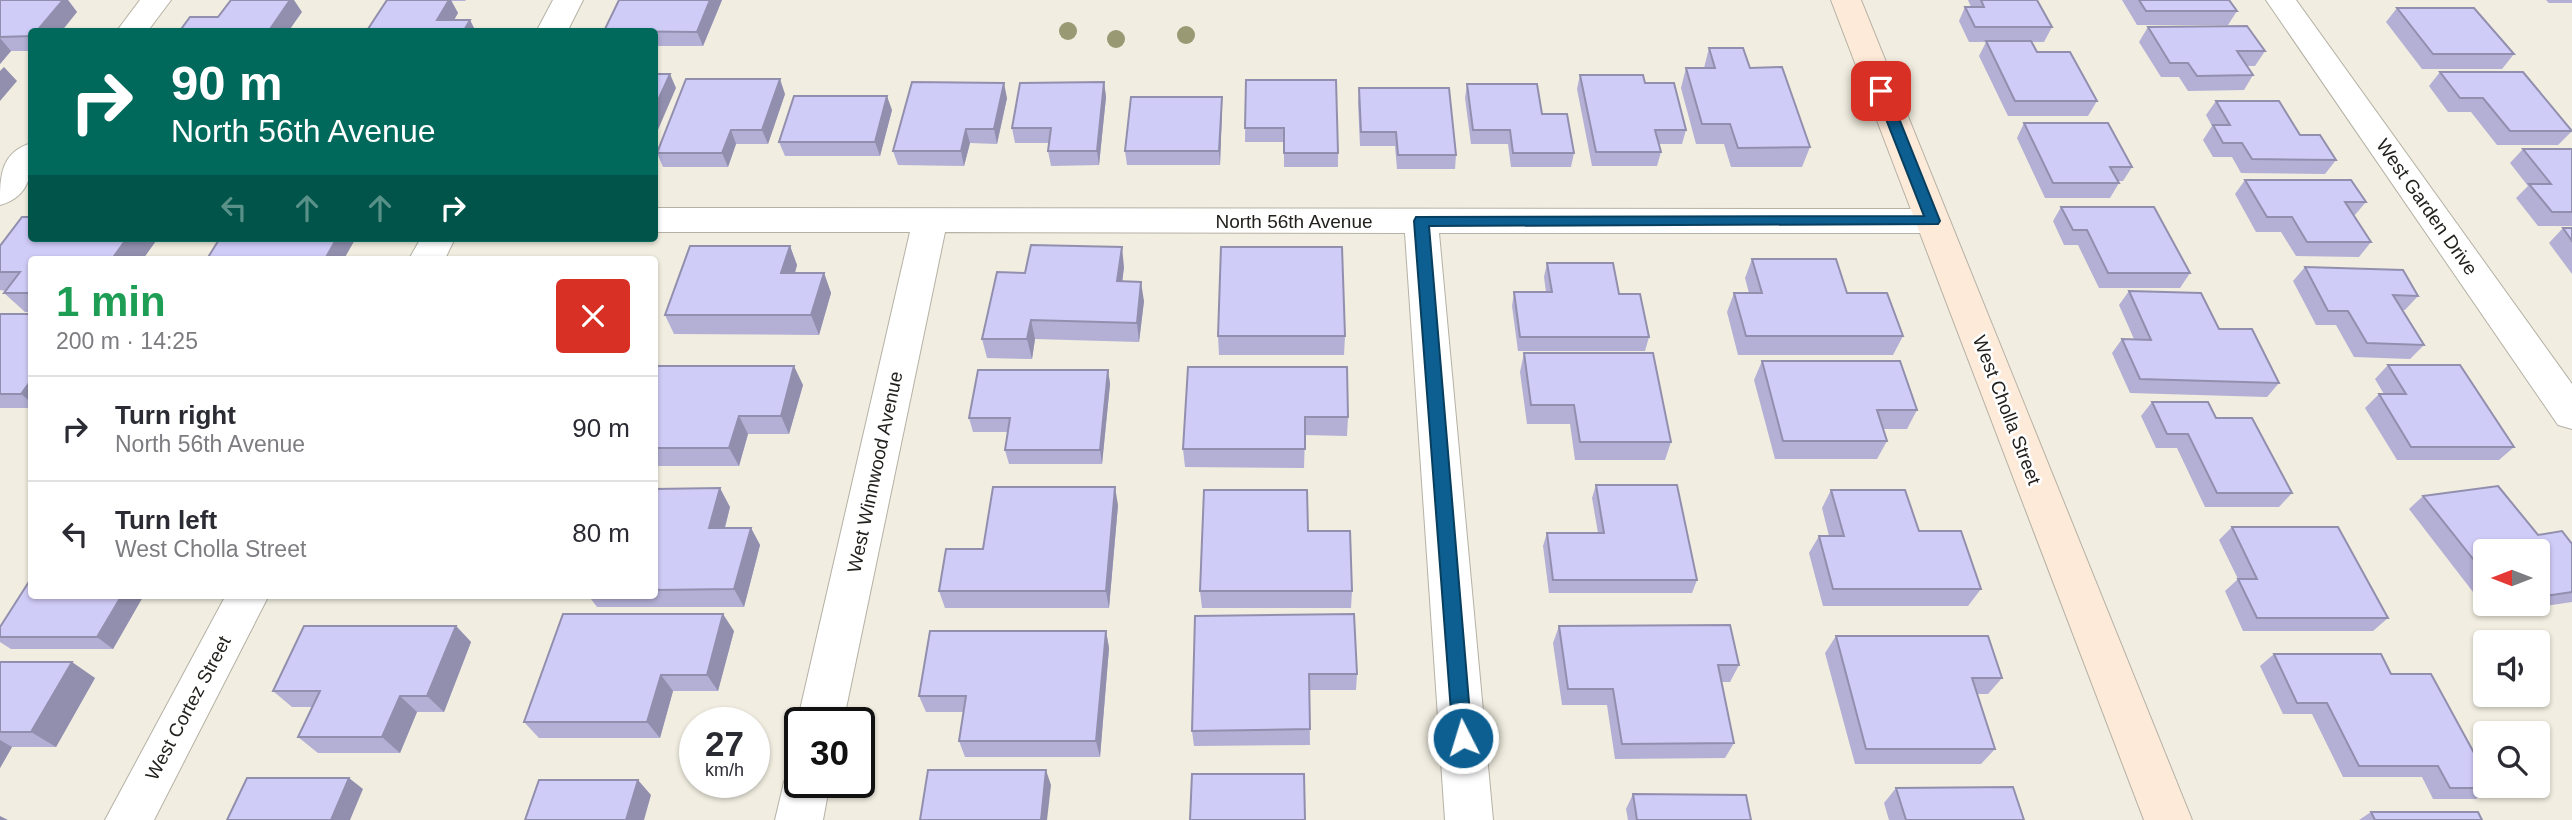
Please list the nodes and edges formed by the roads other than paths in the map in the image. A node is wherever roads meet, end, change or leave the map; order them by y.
1 (156, 0) edge
2 (568, 0) edge
3 (1846, 0) edge
4 (2281, 0) edge
5 (134, 28) edge
6 (553, 28) edge
7 (28, 159) edge
8 (0, 193) edge
9 (658, 220) edge
10 (930, 220) junction
11 (1421, 221) junction
12 (1933, 221) junction
13 (2572, 414) edge
14 (246, 599) edge
15 (823, 707) edge
16 (804, 798) edge
17 (129, 820) edge
18 (799, 820) edge
19 (1469, 820) edge
20 (2168, 820) edge

1 - 5 street
2 - 6 street
3 - 12 street, West Cholla Street
4 - 13 street, West Garden Drive
7 - 8 street
9 - 10 street, North 56th Avenue
10 - 11 street, North 56th Avenue
10 - 15 street, West Winnwood Avenue
11 - 12 street, North 56th Avenue
11 - 19 street
12 - 20 street, West Cholla Street
14 - 17 street, West Cortez Street
16 - 18 street

